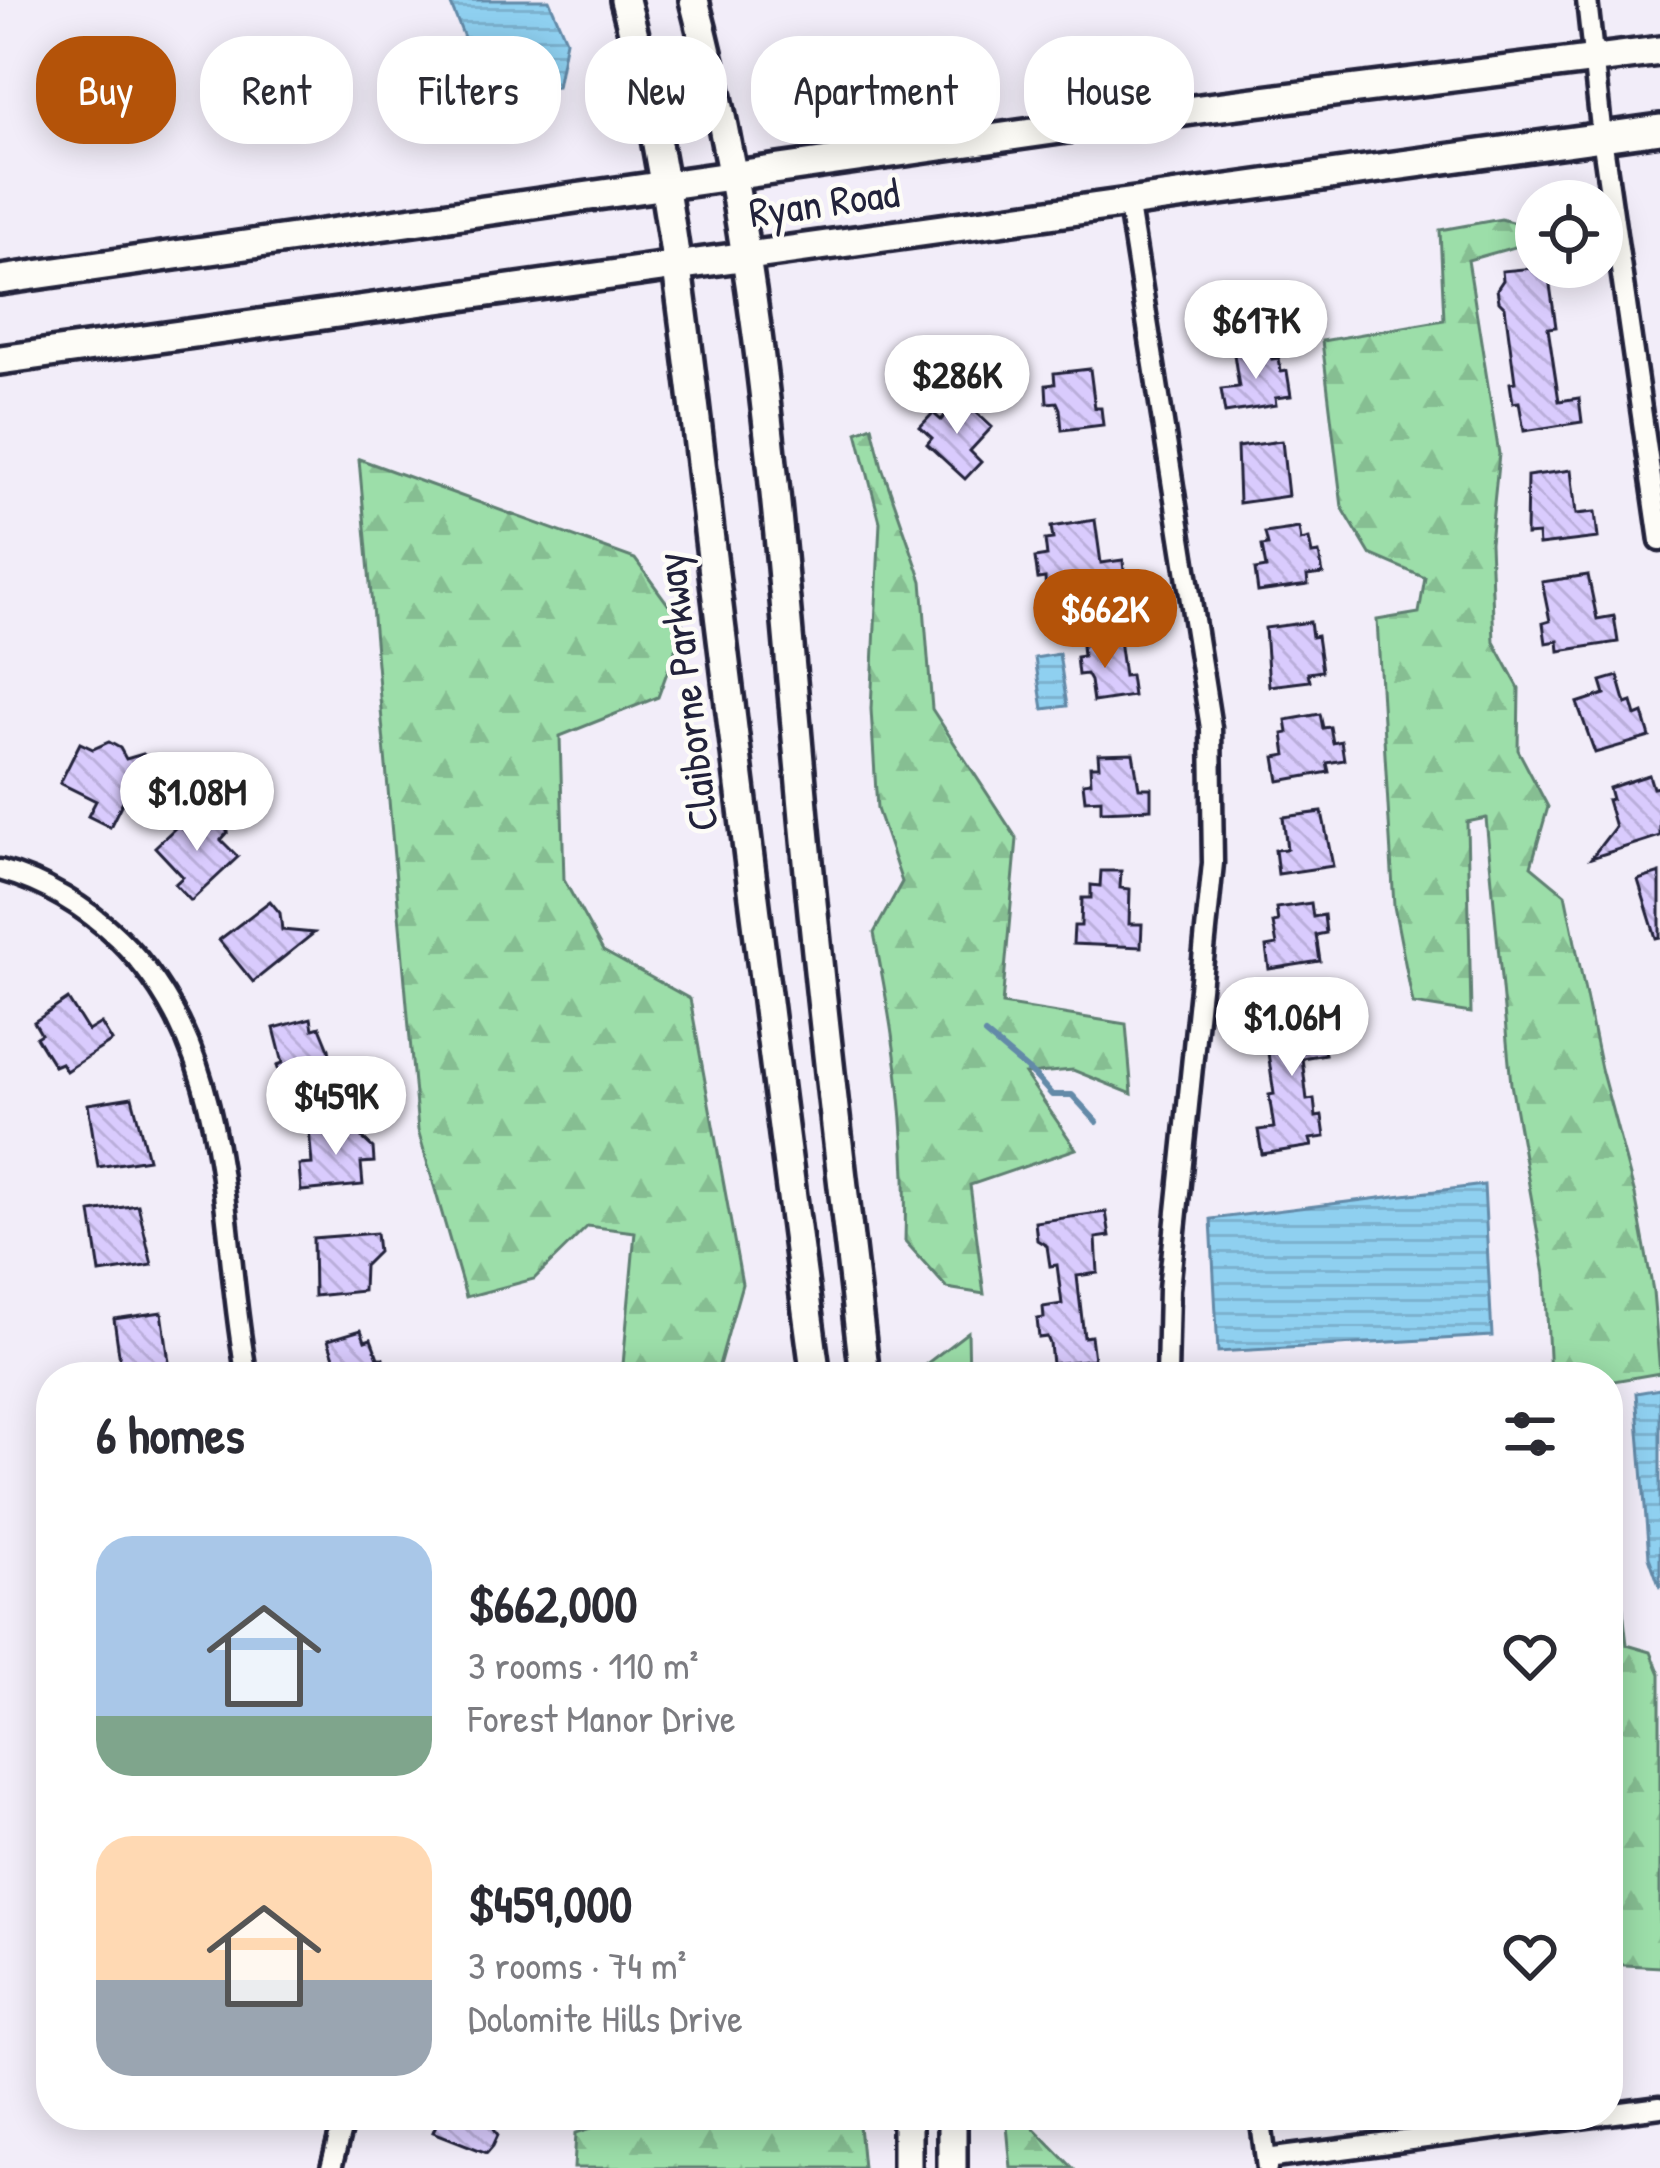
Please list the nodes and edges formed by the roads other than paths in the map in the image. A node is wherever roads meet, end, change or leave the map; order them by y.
1 (625, 0) edge
2 (694, 0) edge
3 (1587, 0) edge
4 (1660, 51) edge
5 (1594, 60) junction
6 (1660, 129) edge
7 (1602, 137) junction
8 (731, 176) junction
9 (664, 186) junction
10 (1128, 200) junction
11 (745, 256) junction
12 (674, 265) junction
13 (0, 280) edge
14 (0, 360) edge
15 (1660, 541) edge
16 (0, 870) edge
17 (245, 1362) edge
18 (814, 1362) edge
19 (863, 1362) edge
20 (1167, 1362) edge
21 (1660, 2108) edge
22 (1623, 2113) edge
23 (341, 2130) edge
24 (907, 2130) edge
25 (952, 2130) edge
26 (1262, 2130) edge
27 (1502, 2130) edge
28 (1267, 2164) edge
29 (332, 2168) edge
30 (907, 2168) edge
31 (952, 2168) edge

1 - 9 main road, Claiborne Parkway
2 - 8 main road
3 - 5 street
4 - 5 main road, Ryan Road
5 - 7 street
5 - 8 main road, Ryan Road
6 - 7 main road, Ryan Road
7 - 10 main road, Ryan Road
7 - 15 street
8 - 9 main road, Ryan Road
8 - 11 main road
9 - 12 main road, Claiborne Parkway
9 - 13 main road, Ryan Road
10 - 11 main road, Ryan Road
10 - 20 street
11 - 12 main road, Ryan Road
11 - 19 main road
12 - 14 main road, Ryan Road
12 - 18 main road, Claiborne Parkway
16 - 17 street
21 - 22 street
23 - 29 street
24 - 30 main road
25 - 31 main road
26 - 28 street
27 - 28 street

